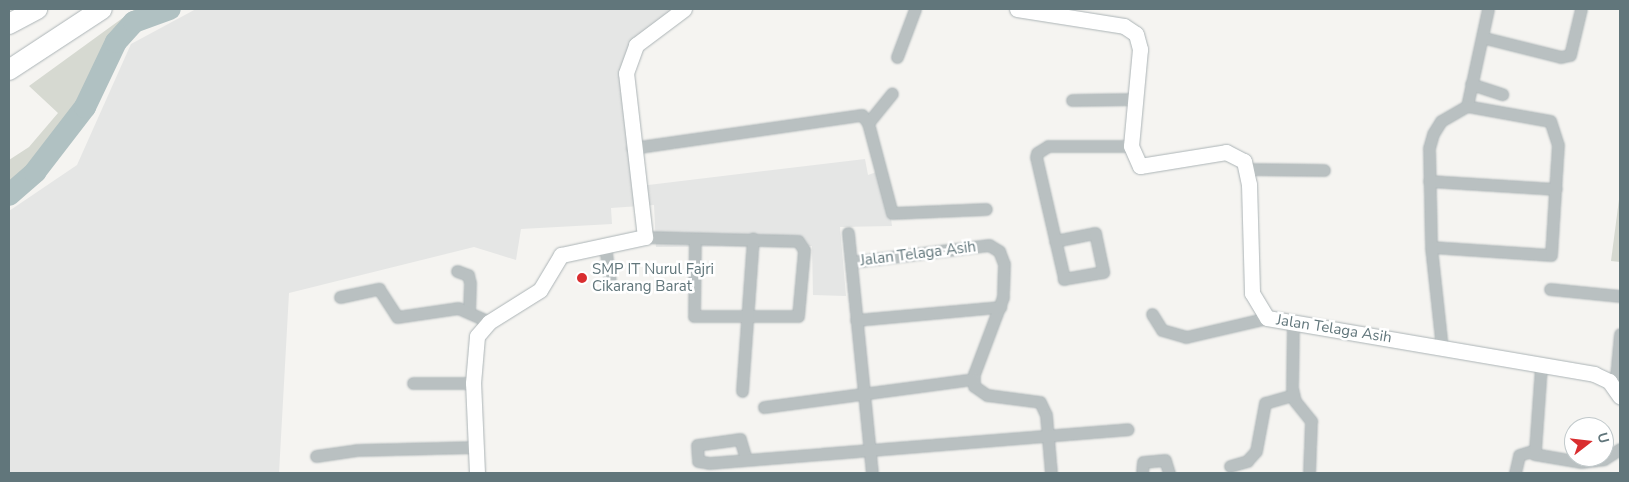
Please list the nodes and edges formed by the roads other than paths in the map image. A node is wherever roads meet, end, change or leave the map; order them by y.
1 (38, 9) edge
2 (102, 9) edge
3 (684, 9) edge
4 (915, 9) edge
5 (1016, 9) edge
6 (1488, 9) edge
7 (1581, 9) edge
8 (9, 24) edge
9 (1485, 38) junction
10 (897, 57) dead end
11 (9, 70) edge
12 (1471, 84) junction
13 (892, 93) dead end
14 (1502, 94) dead end
15 (1134, 99) junction
16 (1072, 100) dead end
17 (1467, 106) junction
18 (868, 123) junction
19 (1131, 146) junction
20 (632, 148) junction
21 (1248, 170) junction
22 (1324, 170) dead end
23 (1429, 181) junction
24 (1556, 189) junction
25 (986, 209) dead end
26 (848, 233) dead end
27 (645, 237) junction
28 (752, 238) junction
29 (695, 239) junction
30 (1055, 241) junction
31 (605, 246) junction
32 (1431, 247) junction
33 (851, 262) junction
34 (457, 271) dead end
35 (610, 280) dead end
36 (1550, 289) dead end
37 (1620, 296) edge
38 (340, 298) dead end
39 (1000, 307) junction
40 (469, 311) junction
41 (1152, 314) dead end
42 (1267, 318) junction
43 (745, 319) junction
44 (856, 320) junction
45 (489, 322) junction
46 (1294, 324) junction
47 (1620, 334) edge
48 (1442, 348) junction
49 (1540, 366) junction
50 (973, 379) junction
51 (413, 383) dead end
52 (473, 383) junction
53 (742, 391) dead end
54 (1617, 392) edge
55 (865, 393) junction
56 (1293, 395) junction
57 (764, 408) dead end
58 (1128, 430) dead end
59 (1048, 436) junction
60 (476, 447) junction
61 (871, 450) junction
62 (1620, 450) edge
63 (1534, 454) junction
64 (316, 456) dead end
65 (746, 459) dead end
66 (1230, 466) dead end
67 (477, 473) edge
68 (872, 473) edge
69 (1051, 473) edge
70 (1142, 473) edge
71 (1169, 473) edge
72 (1309, 473) edge
73 (1515, 473) edge

1 - 8 highway
2 - 11 highway
3 - 20 street
4 - 10 street
5 - 15 street
6 - 9 street
7 - 9 street
9 - 12 street
12 - 14 street
12 - 17 street
13 - 18 street
15 - 16 street
15 - 19 street
17 - 23 street
17 - 24 street
18 - 20 street
18 - 25 street
19 - 21 street
19 - 30 street
20 - 27 street
21 - 22 street
21 - 42 street, Jalan Telaga Asih
23 - 24 street
23 - 32 street
24 - 32 street
26 - 33 street
27 - 29 street
27 - 31 street
28 - 29 street
28 - 43 street
28 - 43 street
29 - 43 street
30 - 30 street
31 - 35 street
31 - 45 street
32 - 48 street
33 - 39 street, Jalan Telaga Asih
33 - 44 street, Jalan Telaga Asih
34 - 40 street
36 - 37 street
38 - 40 street
39 - 44 street
39 - 50 street, Jalan Telaga Asih
40 - 45 street
41 - 42 street
42 - 46 street, Jalan Telaga Asih
43 - 53 street
44 - 55 street, Jalan Telaga Asih
45 - 52 street
46 - 48 street, Jalan Telaga Asih
46 - 56 street
47 - 54 street
48 - 49 street, Jalan Telaga Asih
49 - 54 street, Jalan Telaga Asih
49 - 63 street
50 - 55 street
50 - 59 street
51 - 52 street
52 - 60 street
55 - 57 street
55 - 61 street, Jalan Telaga Asih
56 - 66 street
56 - 72 street
58 - 59 street
59 - 61 street
59 - 69 street
60 - 64 street
60 - 67 street
61 - 65 street
61 - 68 street, Jalan Telaga Asih
62 - 63 street
63 - 73 street
70 - 71 street

